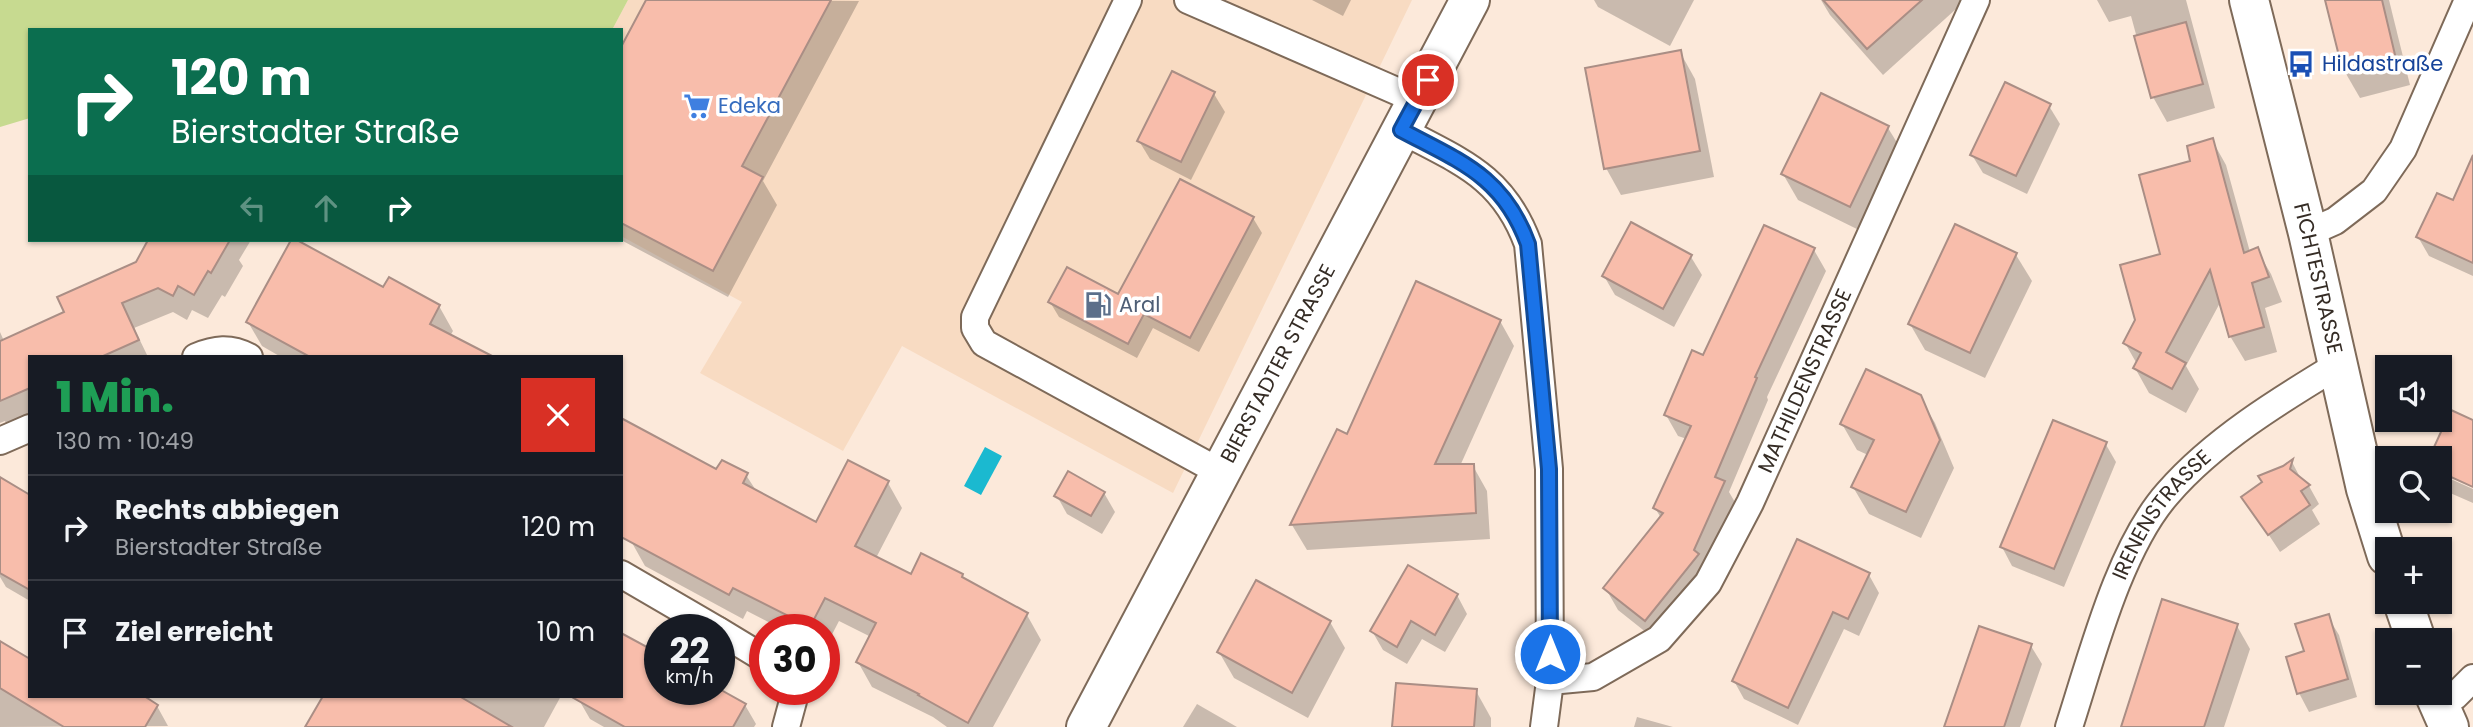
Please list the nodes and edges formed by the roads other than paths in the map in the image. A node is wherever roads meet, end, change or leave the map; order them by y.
1 (1128, 0) edge
2 (1188, 0) edge
3 (1470, 0) edge
4 (1976, 0) edge
5 (2249, 0) edge
6 (2468, 0) edge
7 (1409, 115) junction
8 (2308, 233) junction
9 (204, 355) edge
10 (243, 355) edge
11 (2338, 365) junction
12 (28, 429) edge
13 (0, 441) edge
14 (1220, 472) junction
15 (2381, 537) edge
16 (623, 576) edge
17 (689, 614) edge
18 (2473, 678) edge
19 (1550, 681) junction
20 (792, 705) edge
21 (2441, 709) edge
22 (786, 727) edge
23 (1086, 727) edge
24 (1544, 727) edge
25 (2068, 727) edge

1 - 14 street
2 - 7 street
3 - 7 main road, BIERSTADTER STRASSE
4 - 19 street, MATHILDENSTRASSE
5 - 8 main road, FICHTESTRASSE
6 - 8 street
7 - 14 main road, BIERSTADTER STRASSE
7 - 19 street
8 - 11 main road, FICHTESTRASSE
9 - 10 street
11 - 15 main road, FICHTESTRASSE
11 - 25 street, IRENENSTRASSE
12 - 13 street
14 - 23 main road, BIERSTADTER STRASSE
16 - 17 street
18 - 21 street
19 - 24 street
20 - 22 street

